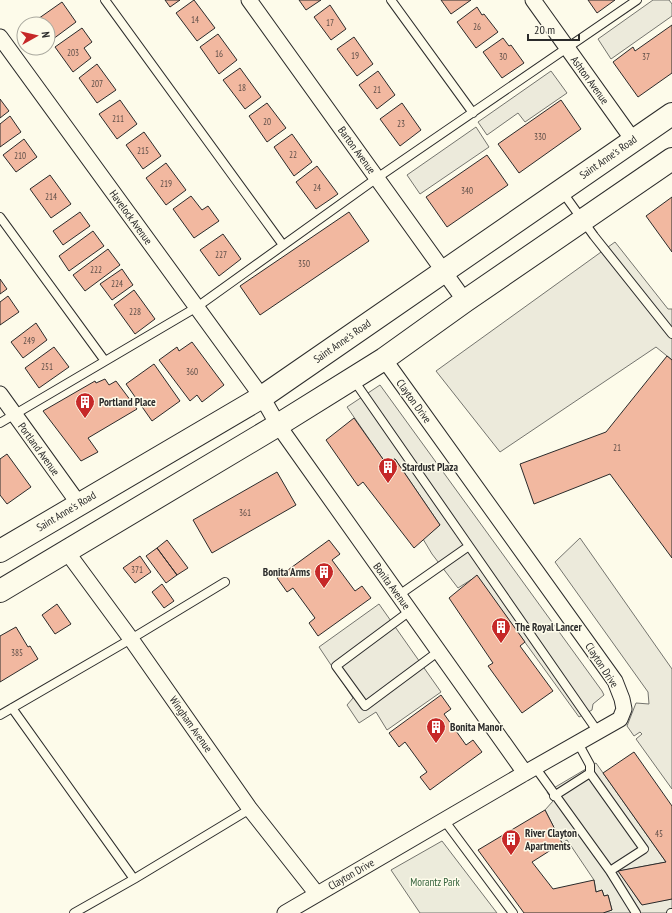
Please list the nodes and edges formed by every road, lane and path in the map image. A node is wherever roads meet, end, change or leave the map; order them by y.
1 (105, 0) edge
2 (249, 0) edge
3 (391, 0) edge
4 (533, 0) edge
5 (637, 0) edge
6 (0, 37) edge
7 (567, 48) junction
8 (473, 113) junction
9 (672, 114) edge
10 (633, 140) junction
11 (672, 159) edge
12 (377, 178) junction
13 (561, 190) junction
14 (0, 217) edge
15 (583, 220) junction
16 (283, 245) junction
17 (444, 270) junction
18 (466, 301) junction
19 (197, 307) junction
20 (672, 334) edge
21 (384, 358) junction
22 (105, 361) junction
23 (352, 378) junction
24 (0, 394) edge
25 (262, 397) junction
26 (15, 414) junction
27 (0, 423) edge
28 (278, 425) junction
29 (79, 504) junction
30 (469, 546) junction
31 (0, 550) edge
32 (68, 552) junction
33 (225, 582) dead end
34 (0, 591) edge
35 (399, 595) junction
36 (410, 611) junction
37 (131, 639) junction
38 (439, 651) junction
39 (12, 708) junction
40 (0, 715) edge
41 (598, 732) junction
42 (578, 743) junction
43 (530, 770) junction
44 (590, 773) junction
45 (554, 796) junction
46 (250, 809) junction
47 (444, 820) junction
48 (610, 871) junction
49 (134, 879) junction
50 (317, 894) junction
51 (74, 913) edge
52 (285, 913) edge
53 (514, 913) edge
54 (636, 913) edge

1 - 16 lane
2 - 12 street, Barton Avenue
3 - 8 lane
4 - 7 street, Ashton Avenue
5 - 7 lane
6 - 19 street, Havelock Avenue
7 - 8 lane
7 - 10 street, Ashton Avenue
8 - 12 lane
9 - 10 main road, Saint Anne's Road
10 - 13 main road, Saint Anne's Road
11 - 15 main road
12 - 16 lane
12 - 17 street, Barton Avenue
13 - 15 lane
13 - 17 main road, Saint Anne's Road
14 - 22 lane
15 - 18 main road
15 - 20 lane
16 - 19 lane
17 - 18 street, Barton Avenue
17 - 25 main road, Saint Anne's Road
18 - 21 main road
19 - 22 lane
19 - 25 street, Havelock Avenue
21 - 23 main road
21 - 41 street, Clayton Drive
22 - 26 lane
23 - 28 main road
23 - 30 lane
24 - 26 street, Portland Avenue
25 - 28 street, Bonita Avenue
25 - 29 main road, Saint Anne's Road
26 - 27 lane
26 - 29 street, Portland Avenue
28 - 32 main road
28 - 35 street, Bonita Avenue
29 - 31 main road, Saint Anne's Road
30 - 35 lane
30 - 41 lane
32 - 34 main road
32 - 37 street, Wingham Avenue
33 - 37 lane
35 - 36 street, Bonita Avenue
36 - 38 street, Bonita Avenue
36 - 38 lane
37 - 39 lane
37 - 46 street, Wingham Avenue
38 - 43 street, Bonita Avenue
39 - 40 lane
39 - 49 lane
41 - 42 street, Clayton Drive
42 - 43 street, Clayton Drive
42 - 44 lane
43 - 45 lane
43 - 47 street, Clayton Drive
44 - 45 lane
44 - 48 lane
45 - 48 lane
46 - 49 lane
46 - 50 street, Wingham Avenue
47 - 50 street, Clayton Drive
47 - 53 lane
48 - 54 lane
49 - 51 lane
50 - 52 street, Clayton Drive

